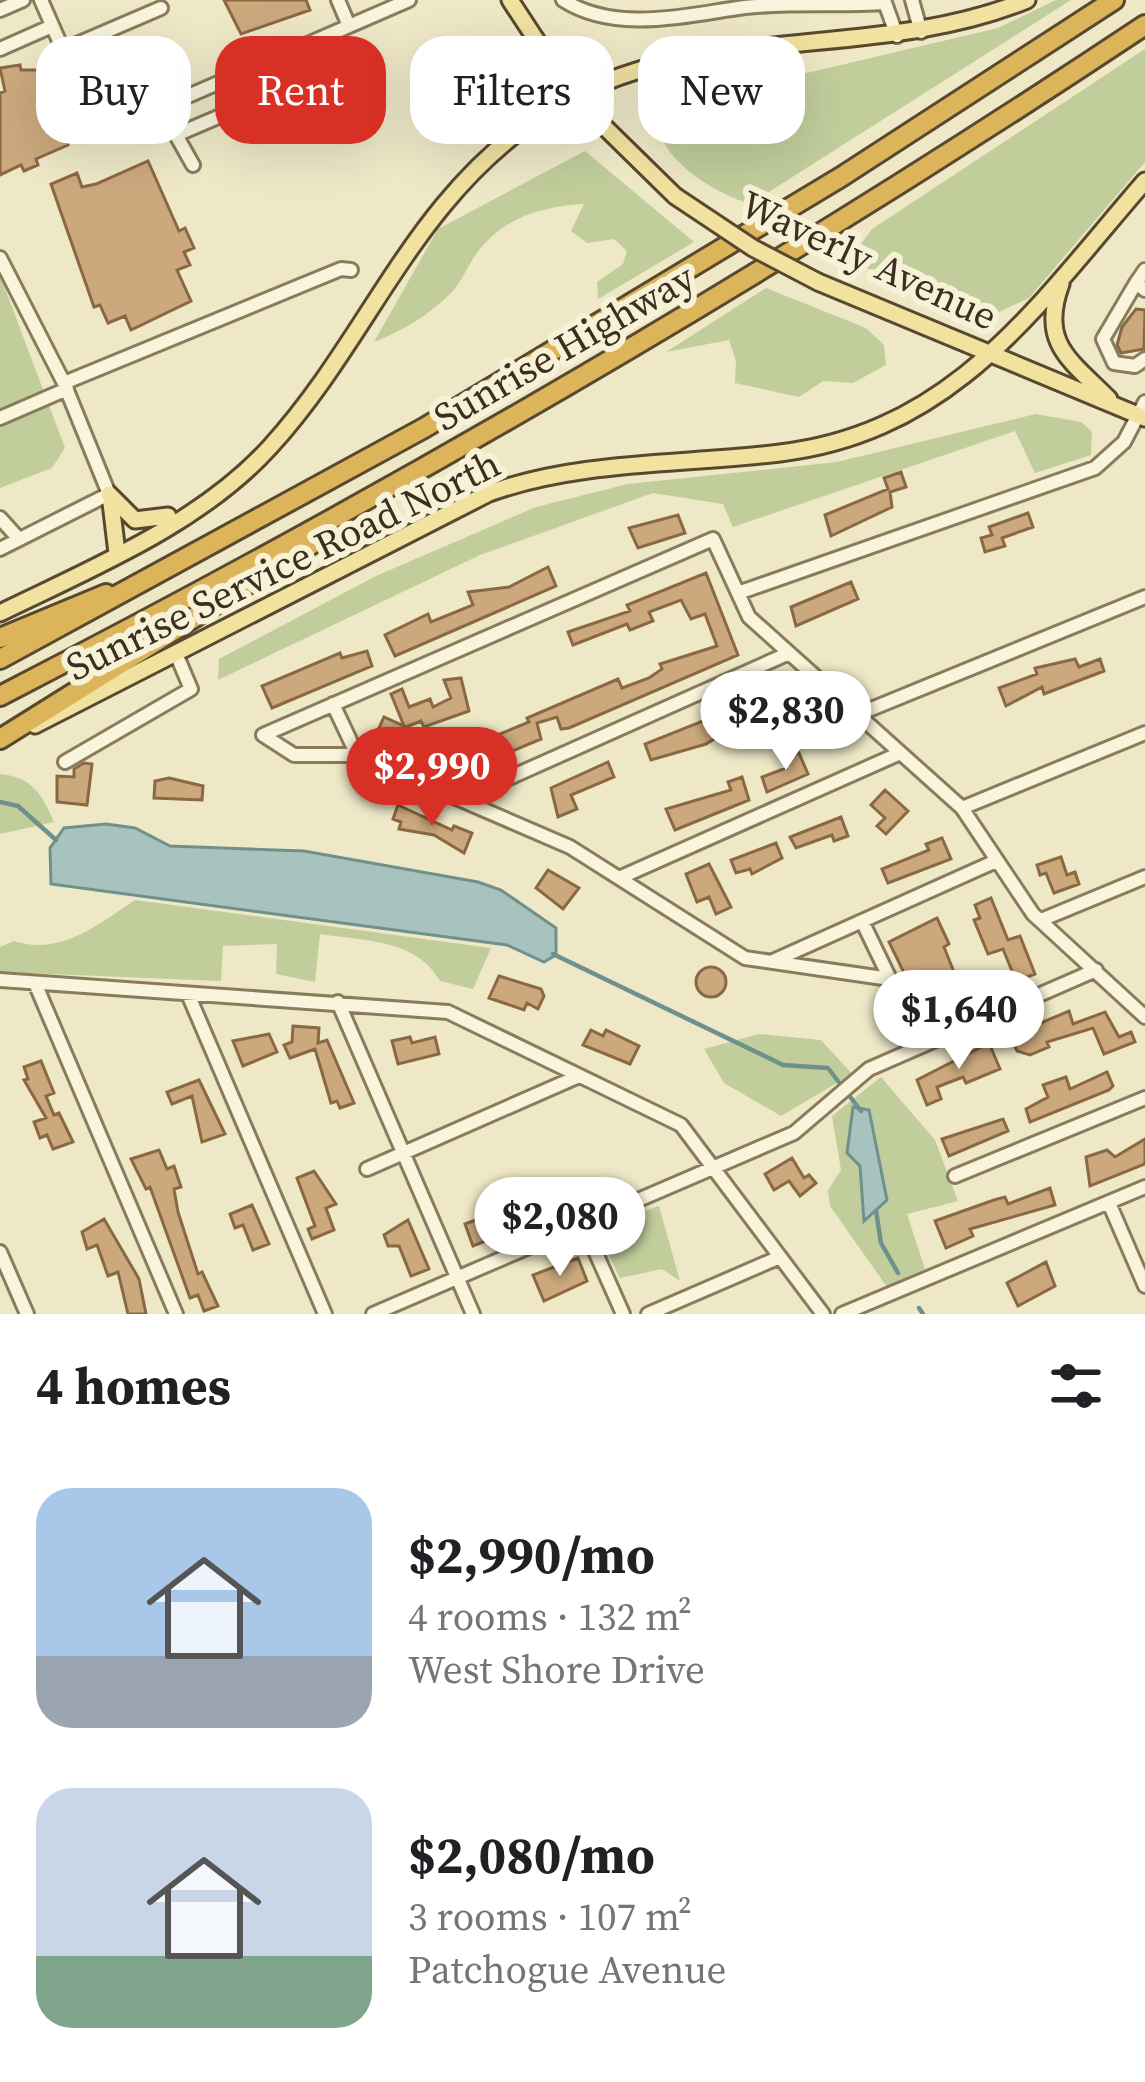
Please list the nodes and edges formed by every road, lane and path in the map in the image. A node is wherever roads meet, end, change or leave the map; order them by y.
1 (23, 0) edge
2 (41, 0) edge
3 (338, 0) edge
4 (409, 0) edge
5 (510, 0) edge
6 (562, 0) edge
7 (912, 0) edge
8 (1114, 0) edge
9 (884, 2) edge
10 (1020, 2) edge
11 (845, 3) edge
12 (769, 4) edge
13 (808, 4) edge
14 (730, 5) edge
15 (160, 8) dead end
16 (0, 10) edge
17 (1145, 25) edge
18 (52, 26) junction
19 (349, 26) junction
20 (921, 32) junction
21 (57, 36) edge
22 (95, 36) edge
23 (533, 36) edge
24 (897, 36) junction
25 (0, 49) edge
26 (614, 81) edge
27 (191, 92) edge
28 (215, 118) edge
29 (614, 137) edge
30 (502, 144) edge
31 (193, 165) dead end
32 (1145, 181) edge
33 (3, 260) edge
34 (1145, 270) edge
35 (351, 271) dead end
36 (1066, 272) junction
37 (1140, 286) edge
38 (992, 355) junction
39 (1145, 359) edge
40 (66, 386) junction
41 (1115, 405) junction
42 (1143, 412) edge
43 (0, 418) edge
44 (447, 453) junction
45 (109, 494) junction
46 (210, 501) junction
47 (0, 518) edge
48 (19, 539) junction
49 (0, 549) edge
50 (116, 553) junction
51 (182, 565) junction
52 (738, 592) junction
53 (1145, 597) edge
54 (0, 614) edge
55 (0, 638) edge
56 (787, 654) junction
57 (177, 656) junction
58 (0, 659) edge
59 (0, 696) edge
60 (333, 704) junction
61 (854, 716) junction
62 (1145, 733) edge
63 (0, 741) edge
64 (898, 754) junction
65 (357, 755) junction
66 (65, 762) dead end
67 (464, 798) junction
68 (962, 808) junction
69 (996, 861) junction
70 (1145, 877) edge
71 (619, 878) junction
72 (1041, 920) junction
73 (862, 921) junction
74 (770, 962) junction
75 (1096, 970) junction
76 (890, 979) junction
77 (0, 980) edge
78 (35, 983) junction
79 (188, 994) junction
80 (338, 1002) junction
81 (1145, 1017) edge
82 (935, 1040) junction
83 (579, 1076) junction
84 (1145, 1098) edge
85 (404, 1151) junction
86 (713, 1166) junction
87 (367, 1169) dead end
88 (955, 1176) dead end
89 (1145, 1187) edge
90 (1109, 1203) junction
91 (583, 1224) junction
92 (0, 1252) edge
93 (780, 1257) junction
94 (458, 1277) junction
95 (1145, 1286) edge
96 (877, 1307) edge
97 (26, 1314) edge
98 (176, 1314) edge
99 (325, 1314) edge
100 (373, 1314) edge
101 (473, 1314) edge
102 (623, 1314) edge
103 (648, 1314) edge
104 (823, 1314) edge
105 (842, 1314) edge

1 - 16 street
2 - 18 street
3 - 19 street
4 - 19 street
5 - 23 main road, Waverly Avenue
6 - 14 street
7 - 20 street
8 - 51 highway, Sunrise Highway
9 - 11 street
9 - 24 street
10 - 20 main road
11 - 13 street
12 - 13 street
12 - 14 street
15 - 22 street
17 - 44 highway, Sunrise Highway
18 - 21 street
18 - 25 street
19 - 27 street
20 - 24 main road
24 - 26 main road
28 - 31 street
29 - 38 main road, Waverly Avenue, bridge
30 - 46 main road
32 - 36 main road, Sunrise Service Road North
33 - 40 street
34 - 37 street
35 - 40 street
36 - 38 main road, Sunrise Service Road North
36 - 41 main road
37 - 39 street
38 - 41 main road, Waverly Avenue
38 - 57 main road, Sunrise Service Road North
40 - 43 street
40 - 45 street
41 - 42 main road, Waverly Avenue
42 - 52 street
44 - 59 highway, Sunrise Highway
44 - 63 highway
45 - 46 main road
45 - 48 street
45 - 50 main road
46 - 50 main road
47 - 48 street
48 - 49 street
50 - 54 main road
51 - 55 highway
51 - 58 highway, Sunrise Highway
52 - 56 street
52 - 60 street
53 - 61 street
56 - 61 street
56 - 67 street
57 - 63 main road, Sunrise Service Road North
57 - 66 street
60 - 65 street
60 - 65 street
61 - 64 street
62 - 68 street
64 - 68 street
64 - 71 street
65 - 67 street
67 - 71 street
68 - 69 street
69 - 72 street
69 - 73 street
70 - 72 street
71 - 74 street
72 - 75 street
73 - 74 street
73 - 76 street
74 - 76 street
75 - 81 street
75 - 82 street
76 - 82 street
77 - 78 street
78 - 79 street
78 - 98 street
79 - 80 street
79 - 99 street
80 - 83 street
80 - 85 street
82 - 86 street
83 - 85 street
83 - 86 street
84 - 88 street
85 - 87 street
85 - 94 street
86 - 91 street
86 - 93 street
89 - 90 street
90 - 95 street
90 - 96 street
91 - 94 street
91 - 102 street
92 - 97 street
93 - 103 street
93 - 104 street
94 - 100 street
94 - 101 street
96 - 105 street

